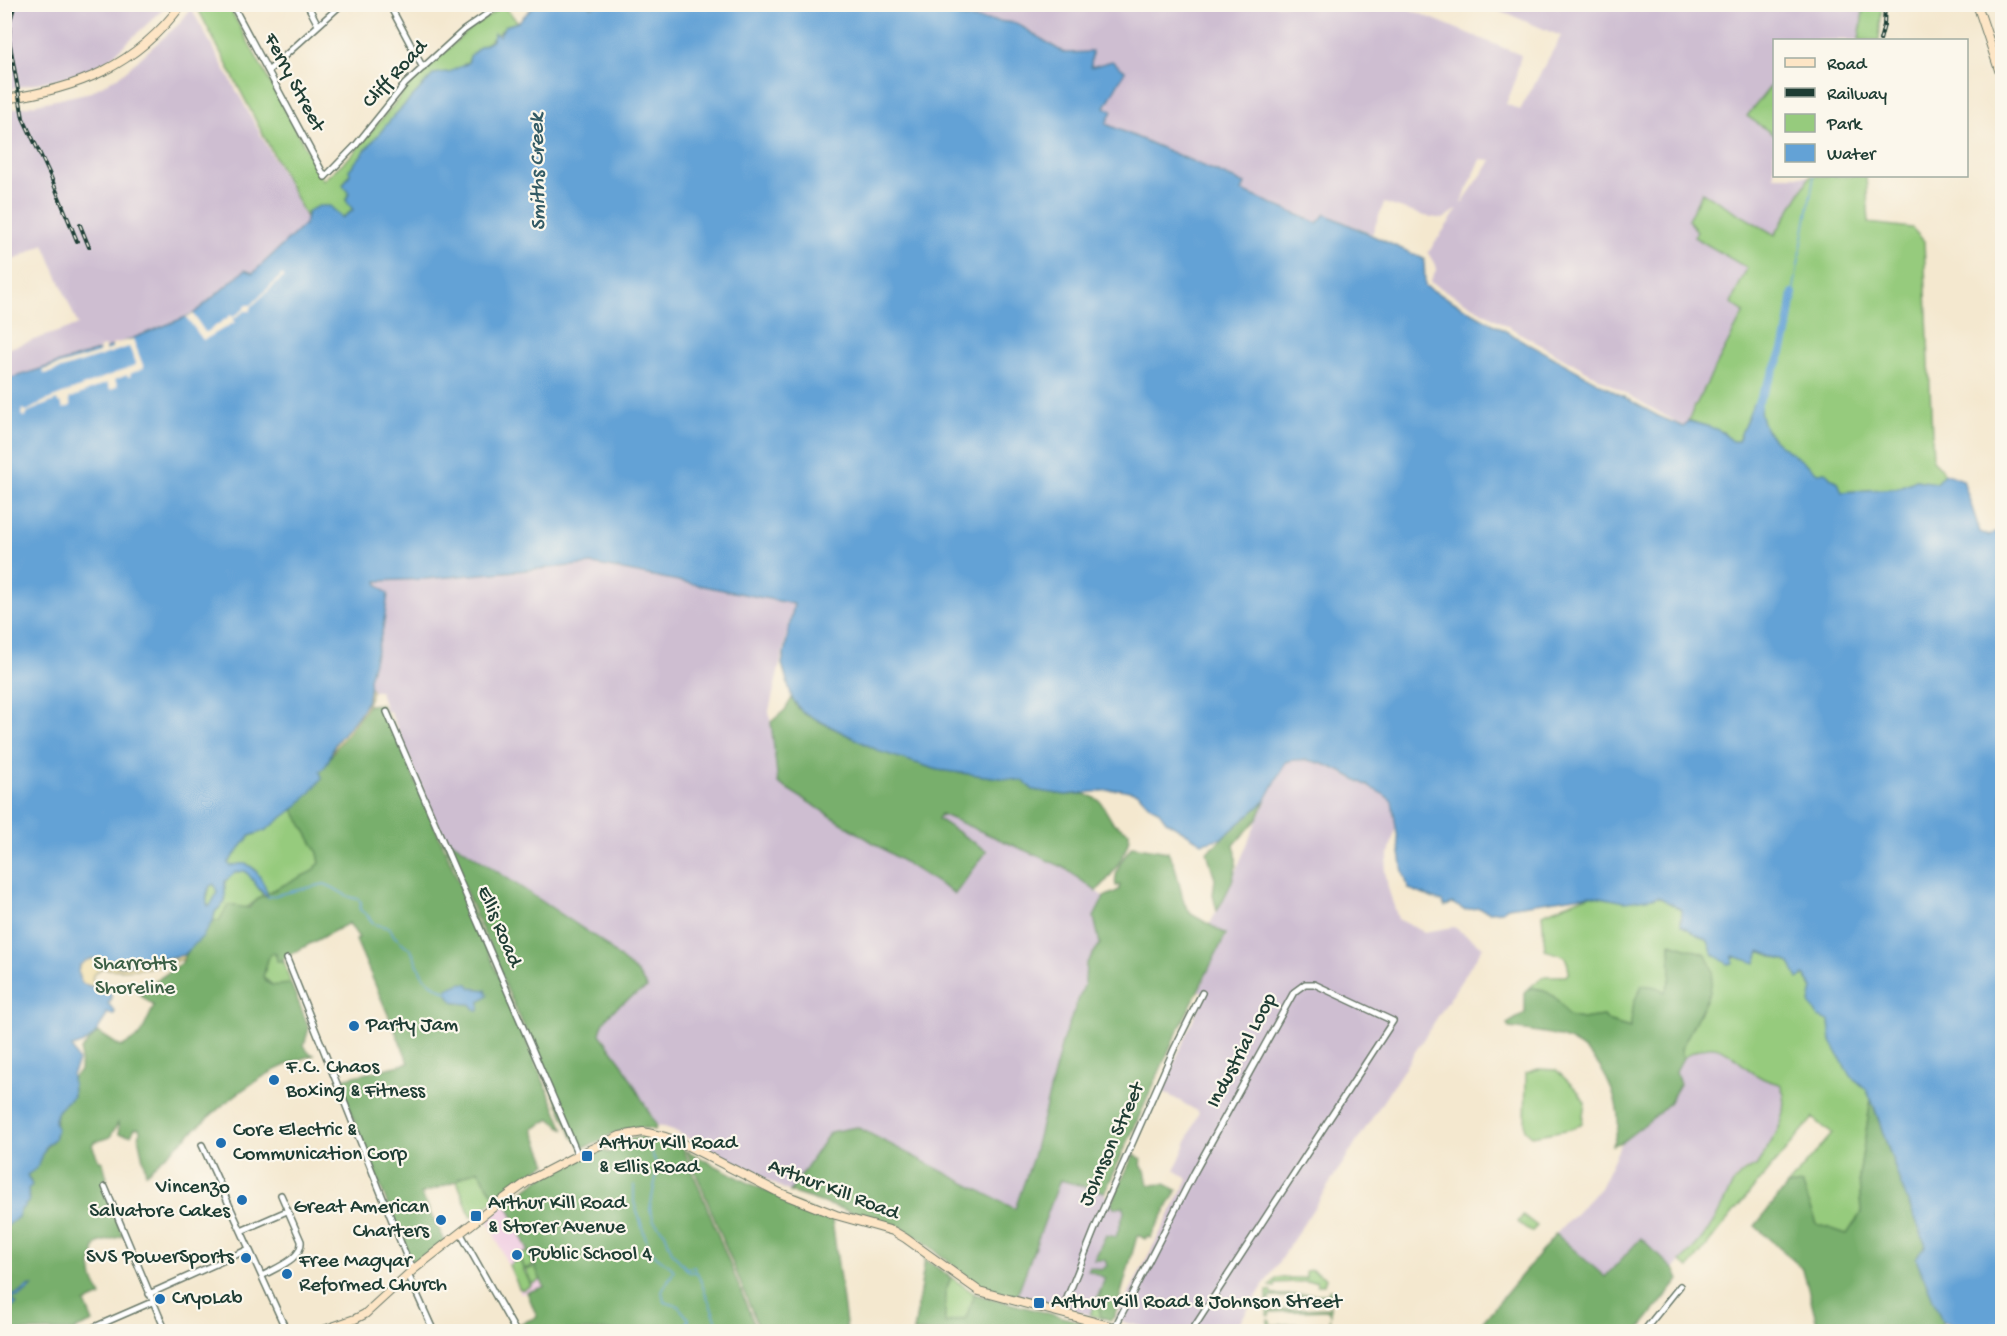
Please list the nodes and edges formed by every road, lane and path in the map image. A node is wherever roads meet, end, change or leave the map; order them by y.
1 (182, 4) edge
2 (232, 4) edge
3 (307, 4) edge
4 (342, 4) edge
5 (389, 4) edge
6 (498, 4) edge
7 (1977, 4) edge
8 (318, 25) junction
9 (423, 68) junction
10 (268, 71) junction
11 (2002, 79) edge
12 (4, 99) edge
13 (325, 177) joint
14 (387, 712) dead end
15 (287, 959) dead end
16 (1202, 993) dead end
17 (202, 1145) dead end
18 (578, 1155) junction
19 (105, 1187) dead end
20 (280, 1195) dead end
21 (287, 1210) junction
22 (241, 1231) junction
23 (461, 1234) junction
24 (249, 1249) junction
25 (411, 1271) junction
26 (262, 1276) junction
27 (1680, 1286) dead end
28 (149, 1294) junction
29 (152, 1302) junction
30 (1061, 1313) junction
31 (1115, 1327) junction
32 (83, 1332) edge
33 (166, 1332) edge
34 (287, 1332) edge
35 (318, 1332) edge
36 (434, 1332) edge
37 (516, 1332) edge
38 (1132, 1332) edge
39 (1191, 1332) edge
40 (1643, 1332) edge

1 - 12 street
2 - 10 street, Ferry Street
3 - 8 street
4 - 8 street
5 - 9 street
6 - 9 street, Cliff Road
7 - 11 street
8 - 10 street
9 - 13 street, Cliff Road
10 - 13 street, Ferry Street
14 - 18 street, Ellis Road
15 - 25 street
16 - 30 street, Johnson Street
17 - 22 street
18 - 23 street, Arthur Kill Road
18 - 30 street, Arthur Kill Road
19 - 28 street
20 - 21 street
21 - 22 street
21 - 26 street
22 - 24 street
23 - 25 street, Arthur Kill Road
23 - 37 street
24 - 26 street
24 - 28 street
25 - 35 street, Arthur Kill Road
25 - 36 street
26 - 34 street
27 - 40 street
28 - 29 street
29 - 32 street
29 - 33 street
30 - 31 street, Arthur Kill Road
31 - 38 street, Arthur Kill Road
31 - 39 street, Industrial Loop

